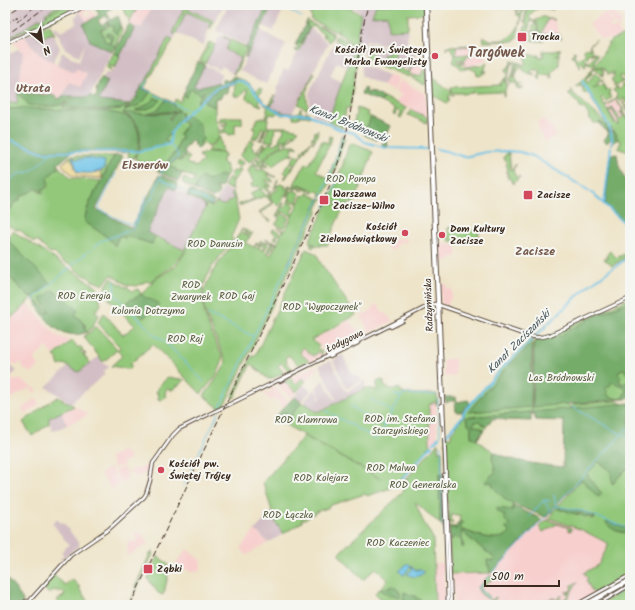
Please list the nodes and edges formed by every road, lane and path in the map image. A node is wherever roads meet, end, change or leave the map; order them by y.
1 (88, 5) edge
2 (426, 5) edge
3 (5, 44) edge
4 (630, 298) edge
5 (438, 305) junction
6 (630, 575) edge
7 (630, 582) edge
8 (26, 604) edge
9 (450, 605) edge
10 (577, 605) edge
11 (584, 605) edge
12 (589, 605) edge
13 (597, 605) edge

1 - 3 main road
2 - 5 main road, Radzymińska
4 - 5 main road
5 - 8 main road, Łodygowa
5 - 9 main road, Radzymińska
5 - 9 main road, Radzymińska
6 - 10 main road
7 - 11 highway
7 - 12 highway
7 - 13 main road

